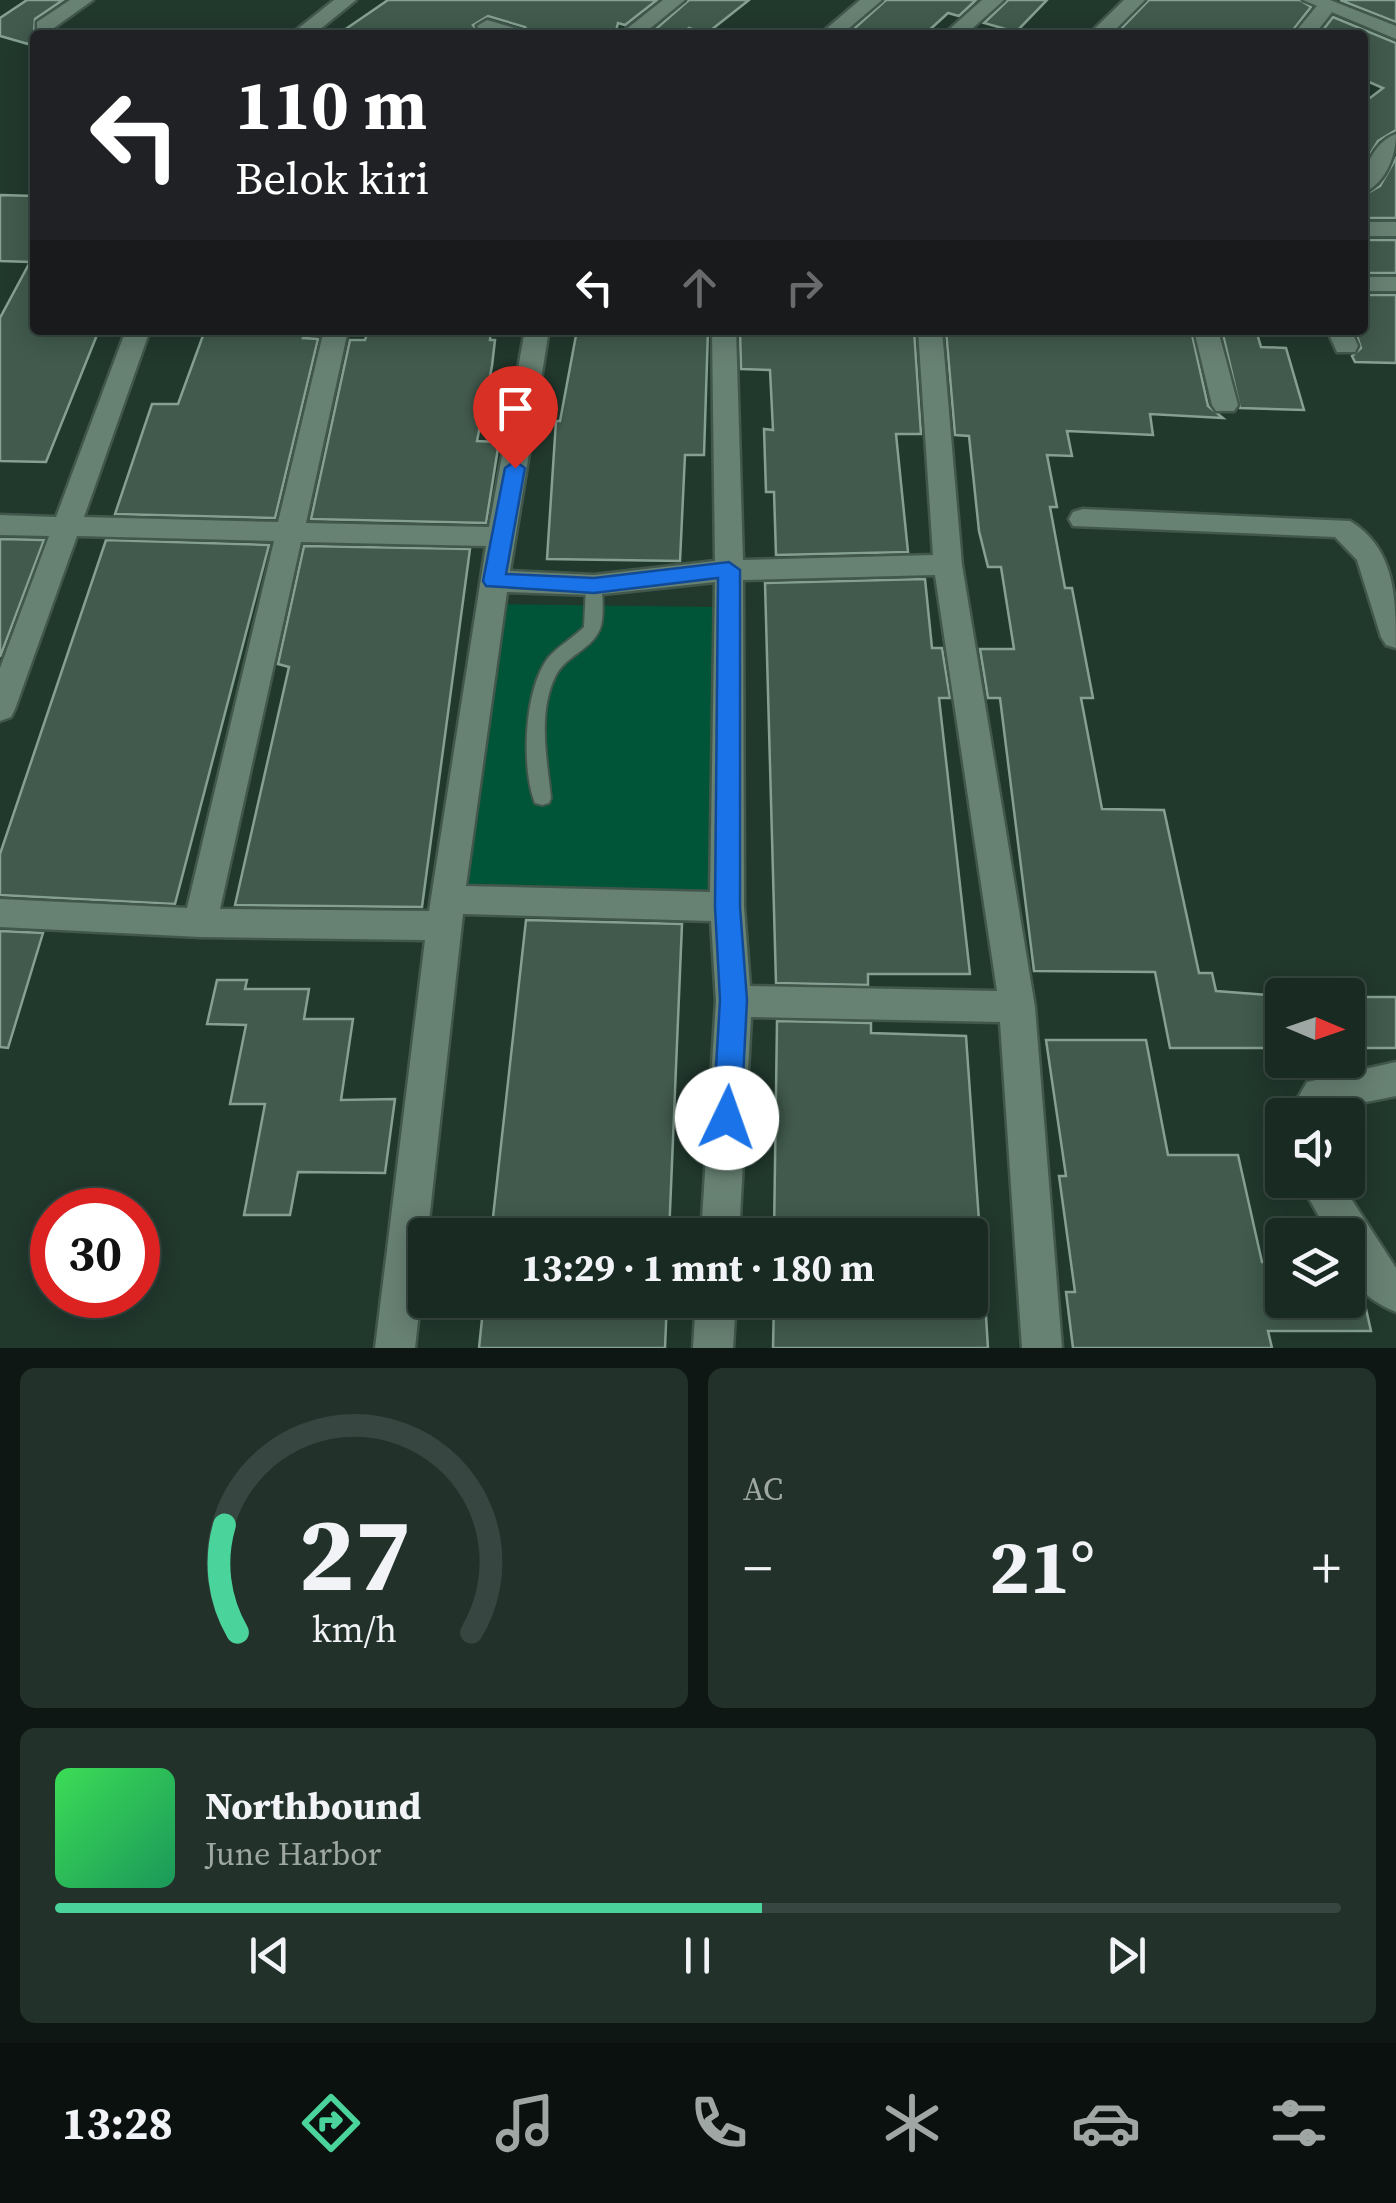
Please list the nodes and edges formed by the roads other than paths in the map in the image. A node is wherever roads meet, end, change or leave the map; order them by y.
1 (83, 0) edge
2 (346, 0) edge
3 (675, 0) edge
4 (872, 0) edge
5 (994, 0) edge
6 (1134, 0) edge
7 (1320, 3) edge
8 (44, 26) dead end
9 (487, 26) dead end
10 (1392, 29) edge
11 (307, 30) edge
12 (500, 30) edge
13 (636, 30) edge
14 (835, 30) edge
15 (959, 30) edge
16 (1103, 30) edge
17 (1306, 30) edge
18 (1396, 141) edge
19 (1368, 178) edge
20 (1396, 228) edge
21 (1368, 229) edge
22 (1368, 284) edge
23 (1396, 284) edge
24 (136, 335) edge
25 (335, 335) edge
26 (535, 335) edge
27 (724, 335) edge
28 (930, 335) edge
29 (1207, 335) edge
30 (1225, 405) dead end
31 (1083, 520) dead end
32 (0, 525) edge
33 (68, 528) junction
34 (289, 534) junction
35 (504, 537) junction
36 (948, 565) junction
37 (729, 570) junction
38 (494, 581) junction
39 (594, 586) junction
40 (1396, 638) edge
41 (0, 709) edge
42 (542, 798) dead end
43 (727, 907) junction
44 (0, 913) edge
45 (447, 913) junction
46 (200, 924) junction
47 (734, 1000) junction
48 (1016, 1007) junction
49 (1396, 1080) edge
50 (1317, 1098) edge
51 (1329, 1198) edge
52 (721, 1218) edge
53 (1396, 1292) edge
54 (715, 1318) edge
55 (395, 1348) edge
56 (714, 1348) edge
57 (1042, 1348) edge

1 - 8 street
2 - 11 street
3 - 13 street
4 - 14 street
5 - 15 street
6 - 16 street
7 - 10 street
7 - 17 street
9 - 12 street
18 - 19 street
20 - 21 street
22 - 23 street
24 - 33 street
25 - 34 street
26 - 35 street
27 - 37 street
28 - 36 street
29 - 30 street
31 - 40 street
32 - 33 street
33 - 34 street
33 - 41 street
34 - 35 street
34 - 46 street
35 - 38 street
36 - 37 street
36 - 48 street
37 - 39 street
37 - 43 street
38 - 39 street
38 - 45 street
39 - 42 lane
43 - 45 street
43 - 47 street
44 - 46 street
45 - 46 street
45 - 55 street
47 - 48 street
47 - 52 street
48 - 57 street
49 - 50 street
51 - 53 street
54 - 56 street

